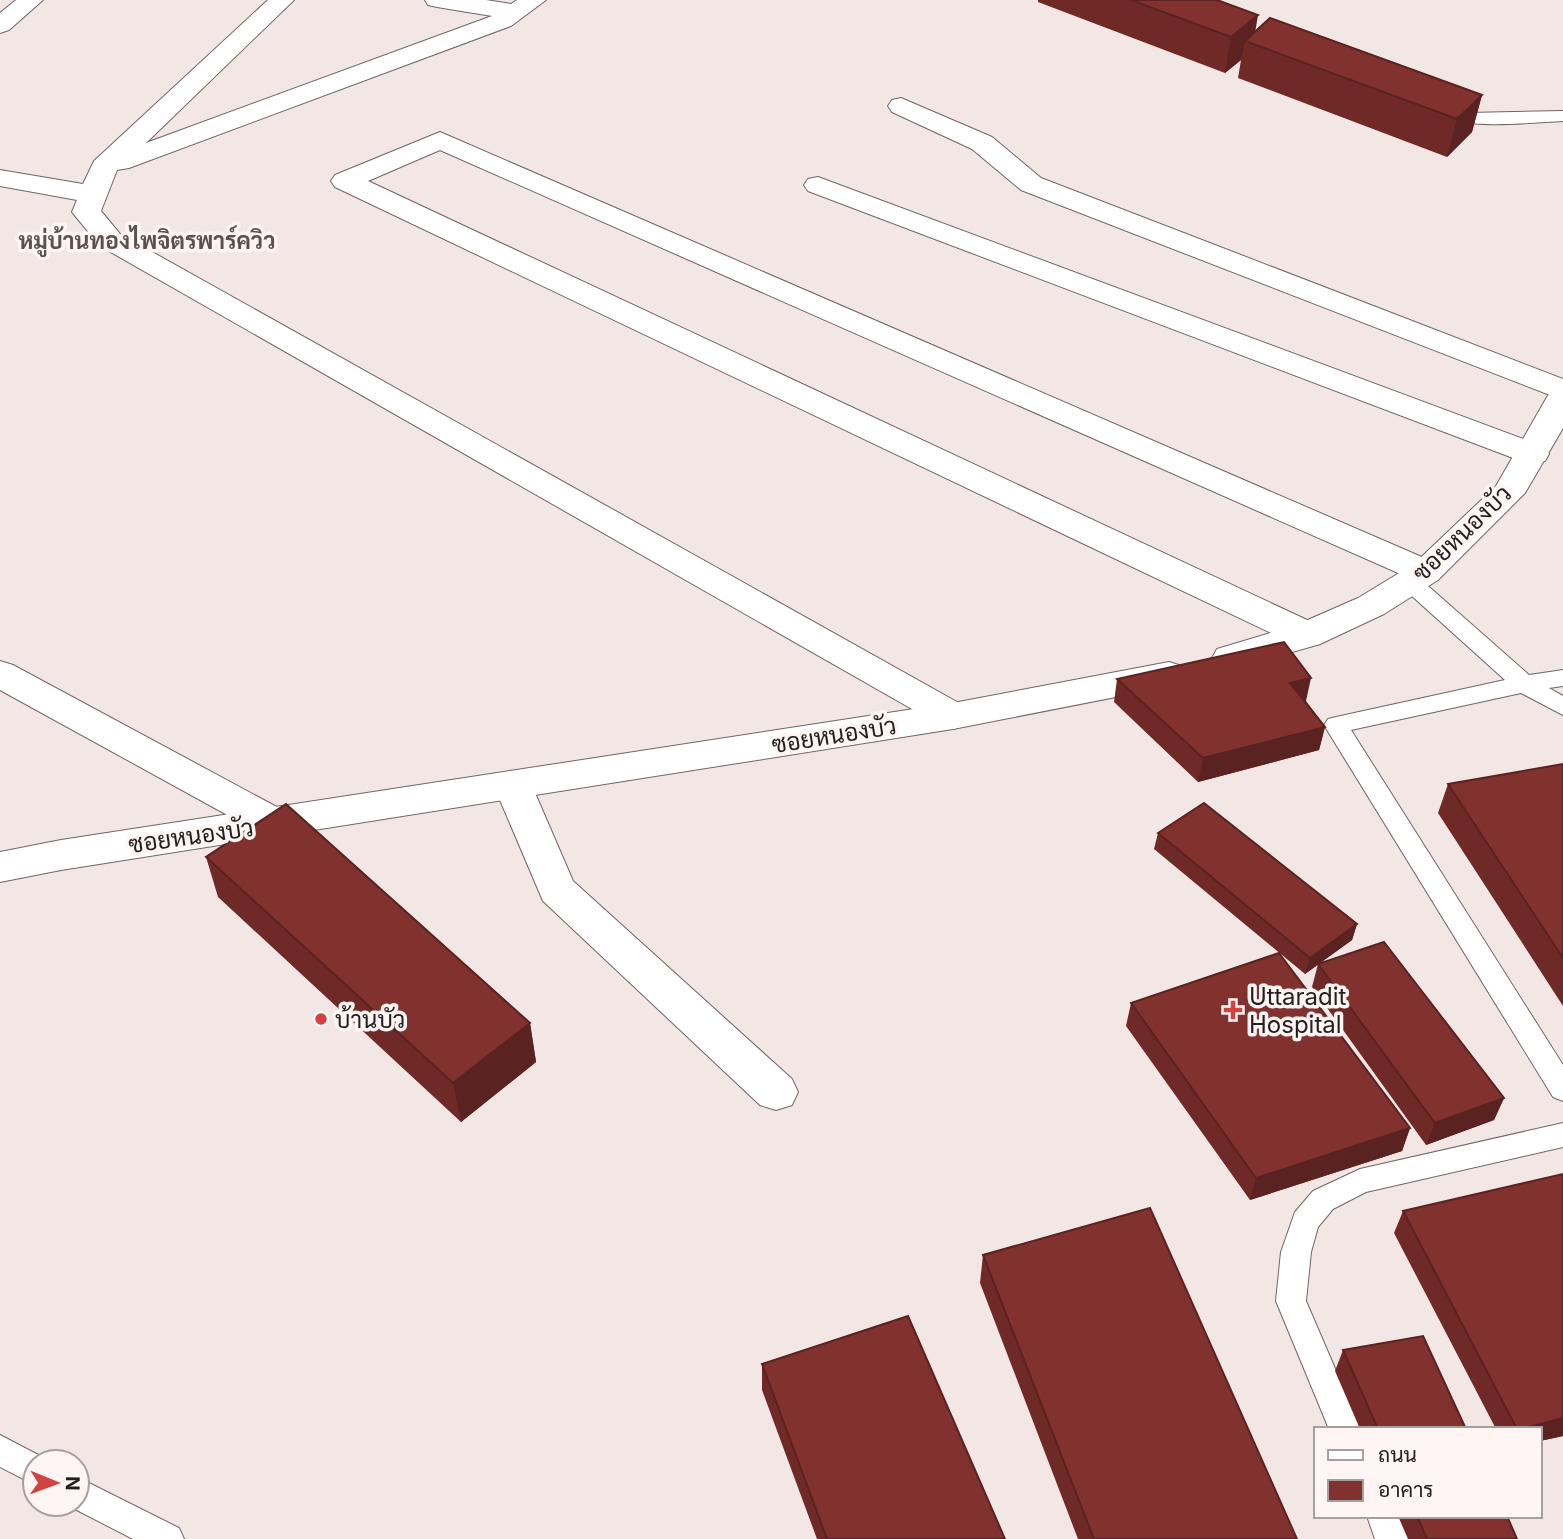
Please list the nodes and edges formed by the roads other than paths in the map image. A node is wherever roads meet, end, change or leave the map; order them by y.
1 (31, 0) edge
2 (282, 0) edge
3 (437, 0) edge
4 (525, 6) edge
5 (0, 25) edge
6 (1426, 104) edge
7 (901, 106) dead end
8 (1563, 116) edge
9 (0, 178) edge
10 (99, 181) junction
11 (818, 185) dead end
12 (1563, 390) edge
13 (1563, 397) edge
14 (1533, 454) junction
15 (1419, 577) junction
16 (1307, 635) junction
17 (0, 674) edge
18 (1563, 678) edge
19 (1524, 684) junction
20 (1563, 707) edge
21 (953, 716) junction
22 (513, 786) junction
23 (274, 823) junction
24 (0, 867) edge
25 (1563, 1089) edge
26 (776, 1092) dead end
27 (1563, 1135) edge
28 (1344, 1427) edge
29 (0, 1450) edge
30 (21, 1462) edge
31 (91, 1500) edge
32 (1384, 1518) edge
33 (167, 1539) edge
34 (1392, 1539) edge

1 - 5 street
2 - 10 street
3 - 4 street
4 - 10 street
6 - 8 lane
7 - 12 street
9 - 10 street
10 - 21 street
11 - 14 street
13 - 14 street, ซอยหนองบัว
14 - 15 street, ซอยหนองบัว
15 - 16 street, ซอยหนองบัว
15 - 16 street
15 - 19 lane
16 - 21 street, ซอยหนองบัว
17 - 23 street
18 - 19 lane
19 - 20 lane
19 - 25 lane
21 - 22 street, ซอยหนองบัว
22 - 23 street, ซอยหนองบัว
22 - 26 street
23 - 24 street, ซอยหนองบัว
27 - 28 lane
29 - 30 lane
31 - 33 lane
32 - 34 lane

